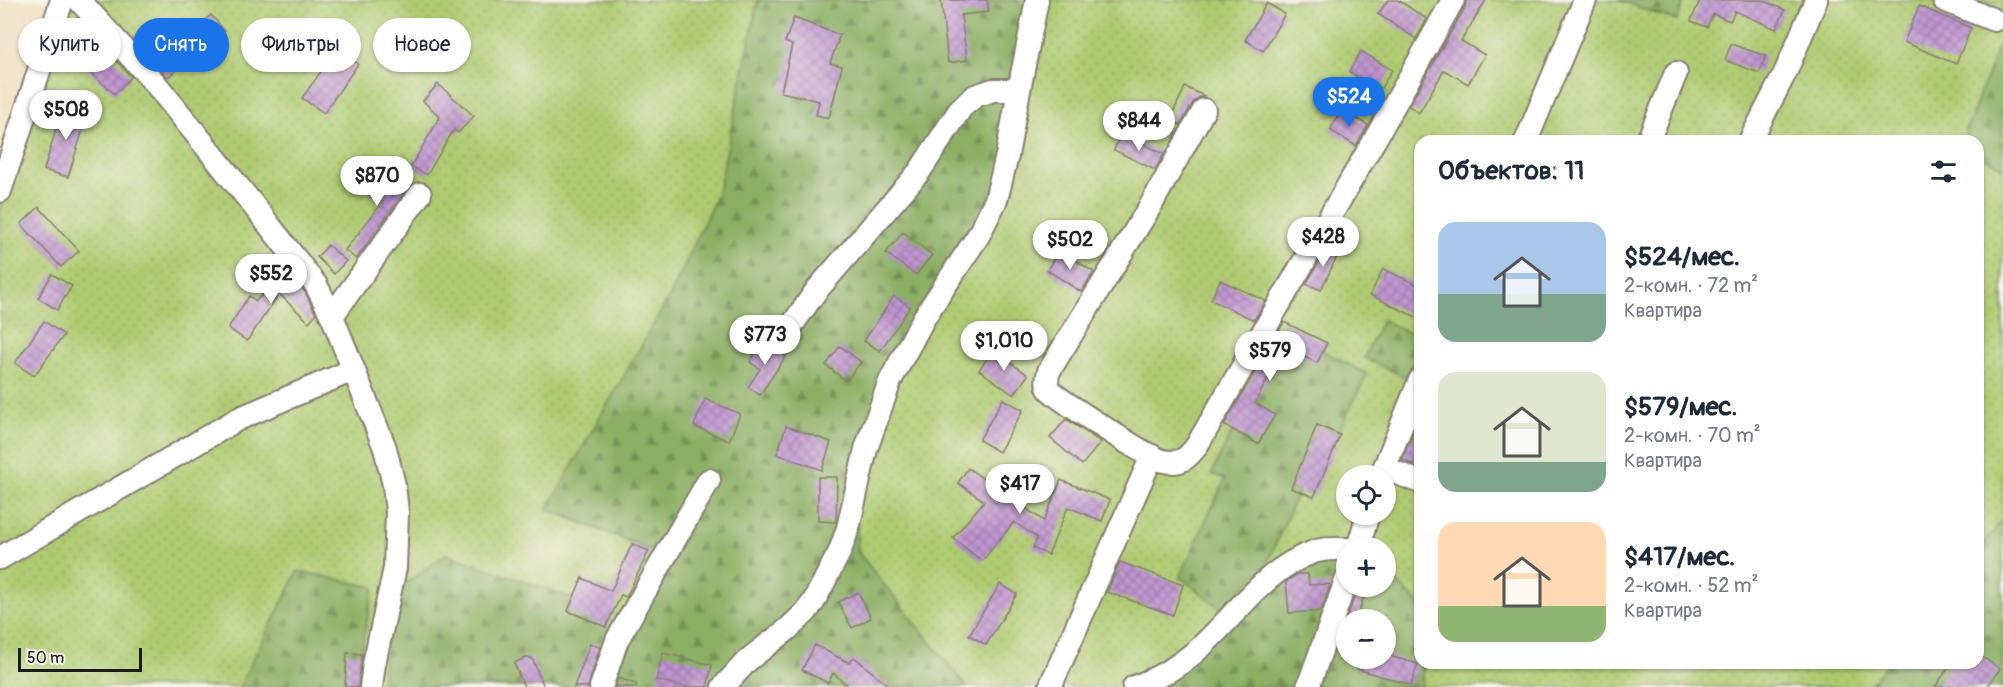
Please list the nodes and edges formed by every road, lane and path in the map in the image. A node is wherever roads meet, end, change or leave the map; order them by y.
1 (62, 0) edge
2 (79, 0) edge
3 (1037, 0) edge
4 (1453, 0) edge
5 (1585, 0) edge
6 (1816, 0) edge
7 (1944, 0) edge
8 (1994, 20) dead end
9 (1676, 74) dead end
10 (1019, 90) junction
11 (1204, 110) dead end
12 (1529, 135) edge
13 (1651, 135) edge
14 (1753, 135) edge
15 (0, 190) edge
16 (420, 194) dead end
17 (332, 316) junction
18 (787, 332) dead end
19 (352, 370) junction
20 (1414, 395) edge
21 (1152, 456) junction
22 (1385, 465) edge
23 (1396, 476) edge
24 (709, 480) dead end
25 (1414, 480) edge
26 (1336, 549) edge
27 (0, 558) edge
28 (1340, 597) edge
29 (371, 687) edge
30 (601, 687) edge
31 (723, 687) edge
32 (1050, 687) edge
33 (1134, 687) edge
34 (1308, 687) edge

1 - 15 street
2 - 17 street
3 - 10 street
4 - 21 street
5 - 12 street
6 - 14 street
7 - 8 street
9 - 13 street
10 - 18 street
10 - 31 street
11 - 21 street
16 - 17 street
17 - 19 street
19 - 27 street
19 - 29 street
20 - 22 street
21 - 32 street
23 - 25 street
24 - 30 street
26 - 33 street
28 - 34 street

